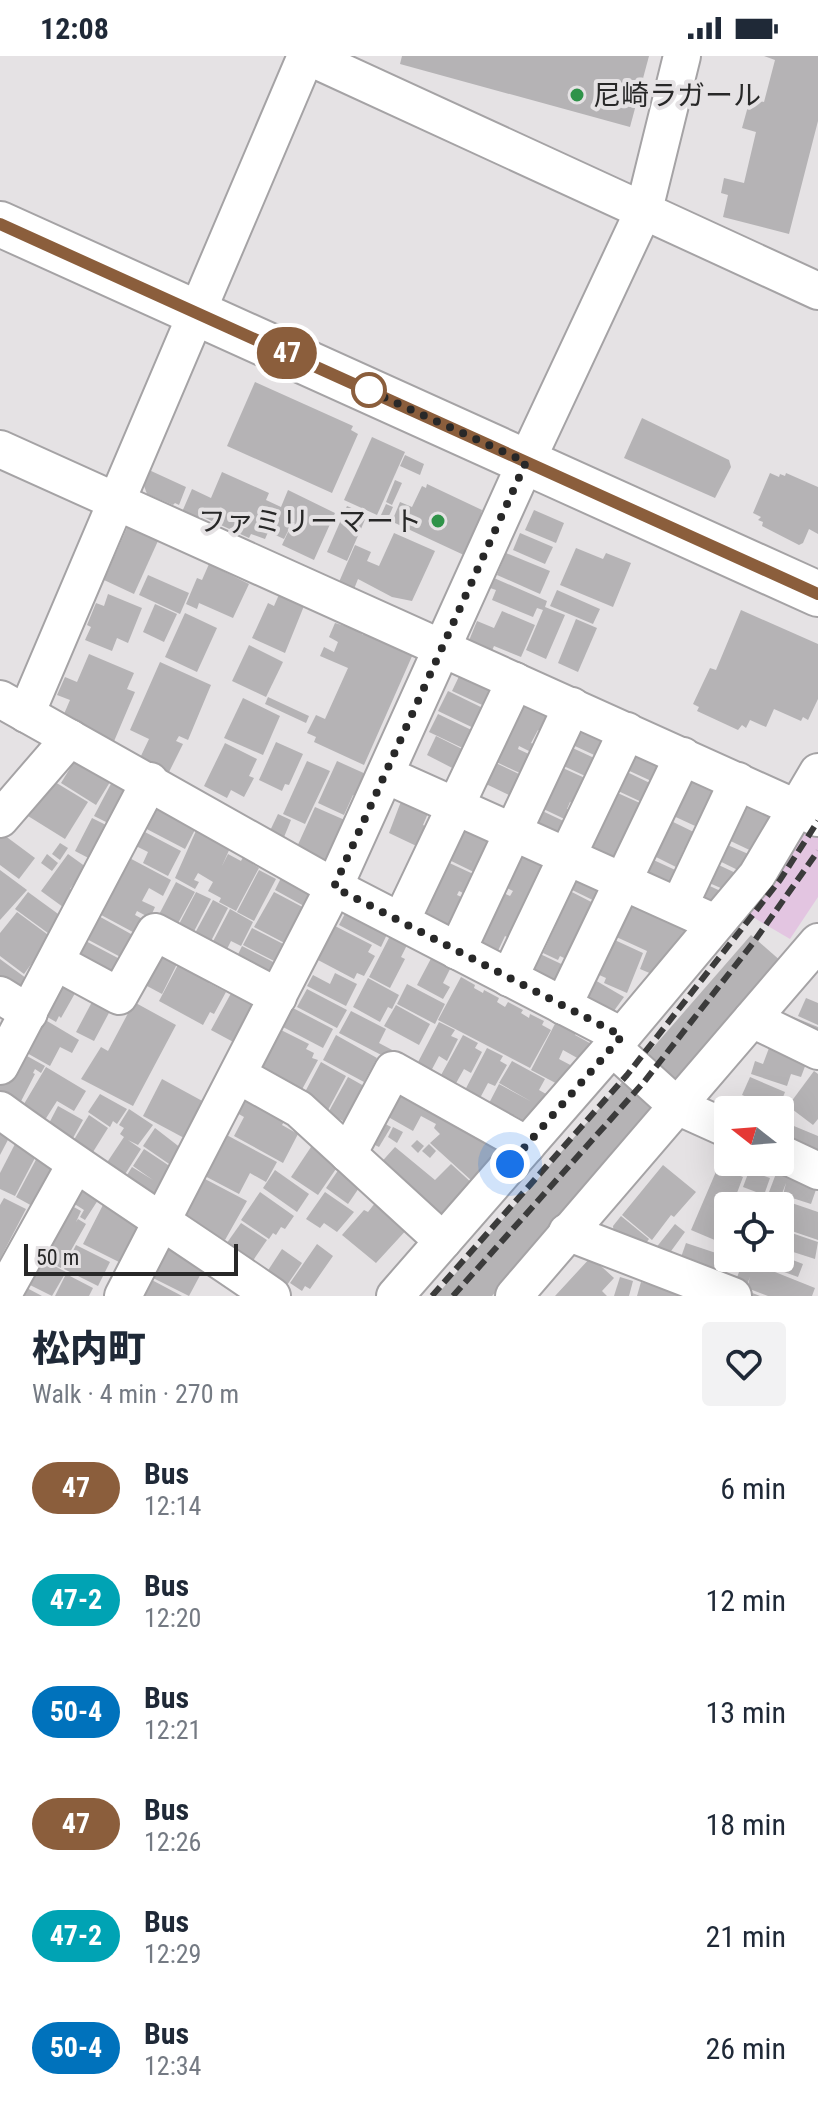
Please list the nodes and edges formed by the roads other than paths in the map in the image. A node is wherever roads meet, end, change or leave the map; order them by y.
1 (307, 56) edge
2 (682, 56) edge
3 (644, 210) junction
4 (0, 224) edge
5 (818, 291) edge
6 (197, 312) junction
7 (0, 449) edge
8 (526, 462) junction
9 (115, 501) junction
10 (818, 594) edge
11 (443, 648) junction
12 (515, 681) junction
13 (13, 706) edge
14 (572, 706) junction
15 (627, 731) junction
16 (70, 738) junction
17 (683, 756) junction
18 (818, 772) edge
19 (386, 775) junction
20 (150, 781) junction
21 (738, 781) junction
22 (456, 805) junction
23 (808, 813) edge
24 (0, 819) edge
25 (513, 831) junction
26 (568, 856) junction
27 (624, 881) junction
28 (334, 887) junction
29 (679, 906) junction
30 (401, 921) junction
31 (715, 923) junction
32 (818, 942) edge
33 (457, 951) junction
34 (56, 962) junction
35 (509, 978) junction
36 (278, 997) junction
37 (14, 1004) edge
38 (563, 1006) junction
39 (752, 1019) junction
40 (617, 1041) junction
41 (818, 1051) edge
42 (0, 1066) edge
43 (238, 1075) junction
44 (677, 1106) junction
45 (0, 1110) edge
46 (714, 1123) edge
47 (527, 1145) junction
48 (348, 1154) junction
49 (794, 1160) edge
50 (75, 1165) junction
51 (818, 1171) edge
52 (162, 1222) junction
53 (567, 1232) junction
54 (443, 1241) junction
55 (2, 1296) edge
56 (123, 1296) edge
57 (272, 1296) edge
58 (395, 1296) edge
59 (514, 1296) edge
60 (733, 1296) edge

1 - 3 street
1 - 6 street
2 - 3 street
3 - 5 street
3 - 8 street
4 - 6 main road
6 - 8 main road
6 - 9 street
7 - 9 street
8 - 10 main road
8 - 11 street
9 - 11 street
9 - 13 street
11 - 12 street
11 - 19 street
12 - 14 street
12 - 22 street
13 - 16 street
14 - 15 street
14 - 25 street
15 - 17 street
15 - 26 street
16 - 20 street
16 - 24 street
17 - 21 street
17 - 27 street
18 - 23 street
19 - 22 street
19 - 28 street
20 - 28 street
20 - 34 street
21 - 23 street
21 - 29 street
22 - 25 street
22 - 30 street
23 - 31 street
25 - 26 street
25 - 33 street
26 - 27 street
26 - 35 street
27 - 29 street
27 - 38 street
28 - 30 street
28 - 36 street
29 - 31 street
30 - 33 street
31 - 40 street
32 - 39 street
33 - 35 street
34 - 36 street
34 - 37 street
35 - 38 street
36 - 43 street
37 - 42 street
38 - 40 street
39 - 41 street
39 - 44 street
40 - 44 street
40 - 47 street
43 - 48 street
43 - 52 street
44 - 46 street
44 - 53 street
45 - 50 street
47 - 48 street
47 - 54 street
48 - 54 street
49 - 51 street
50 - 52 street
50 - 55 street
52 - 56 street
52 - 57 street
53 - 59 street
53 - 60 street
54 - 58 street

